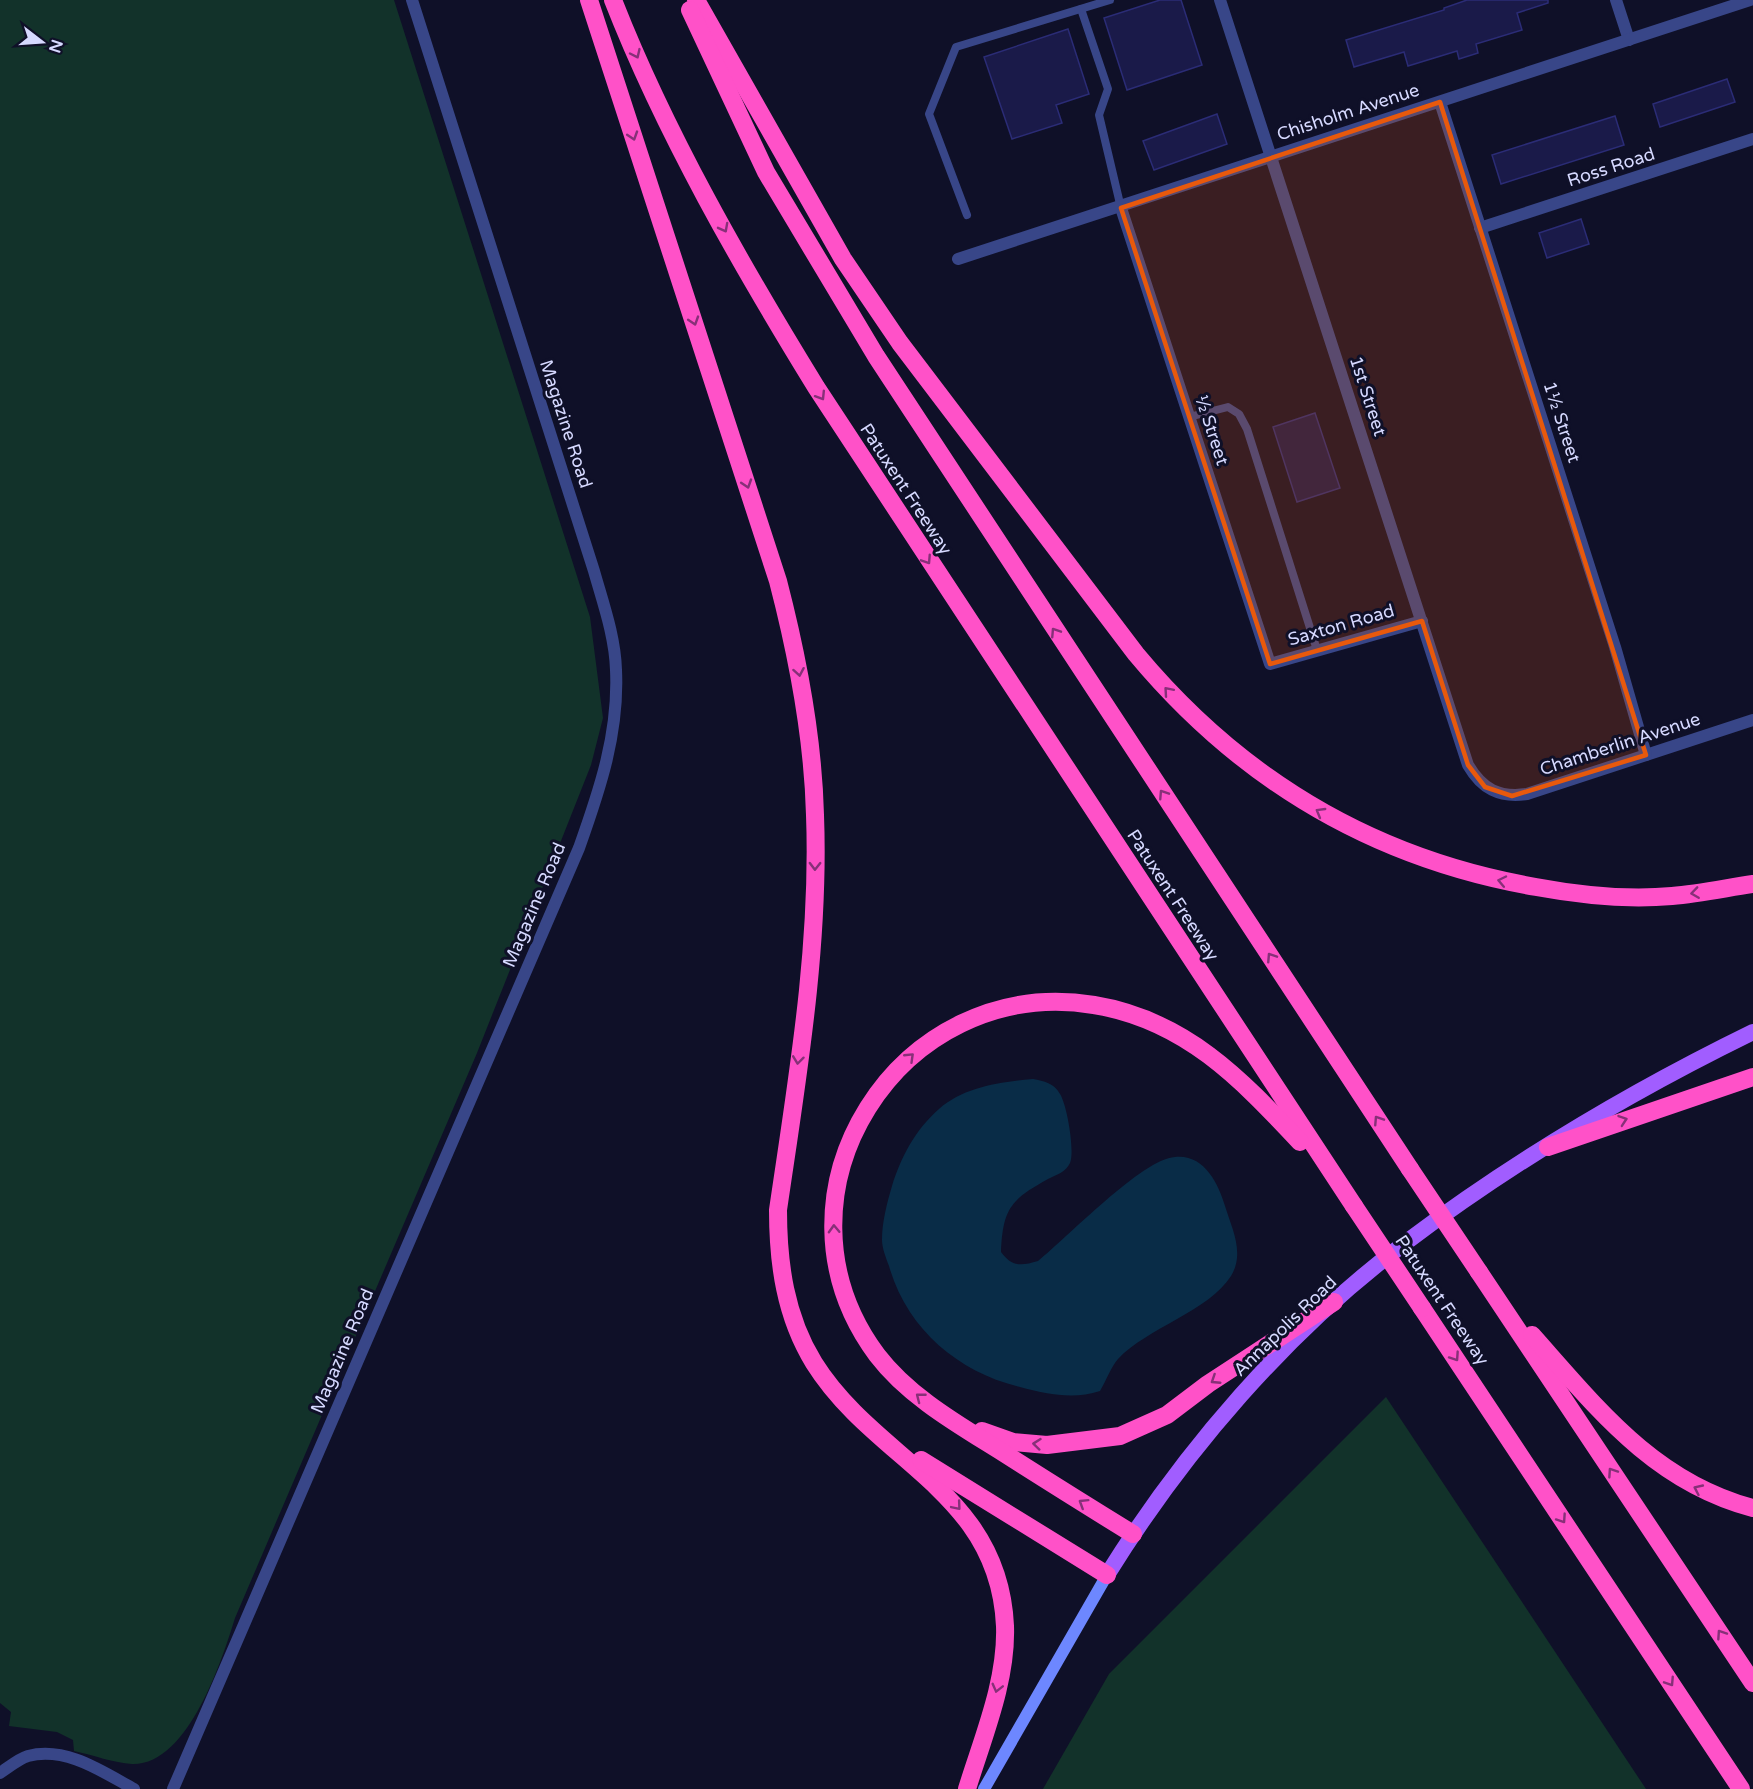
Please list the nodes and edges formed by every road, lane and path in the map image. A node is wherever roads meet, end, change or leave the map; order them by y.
1 (412, 0) edge
2 (589, 0) edge
3 (613, 0) edge
4 (686, 0) edge
5 (696, 0) edge
6 (1110, 0) edge
7 (1220, 0) edge
8 (1616, 0) edge
9 (1750, 0) edge
10 (1081, 9) junction
11 (1629, 40) junction
12 (1440, 102) junction
13 (1753, 139) edge
14 (1272, 156) junction
15 (1121, 208) junction
16 (967, 215) dead end
17 (1480, 228) junction
18 (958, 259) dead end
19 (1189, 417) junction
20 (1422, 621) junction
21 (1317, 650) junction
22 (1270, 664) joint
23 (1753, 720) edge
24 (1646, 755) junction
25 (1497, 794) joint
26 (1753, 884) edge
27 (1753, 1032) edge
28 (1753, 1077) edge
29 (1548, 1147) junction
30 (1337, 1182) junction
31 (1484, 1279) junction
32 (1334, 1302) junction
33 (952, 1420) junction
34 (866, 1426) junction
35 (1753, 1508) edge
36 (1132, 1534) junction
37 (1107, 1575) junction
38 (1753, 1683) edge
39 (0, 1773) edge
40 (134, 1789) edge
41 (173, 1789) edge
42 (968, 1789) edge
43 (984, 1789) edge
44 (1741, 1789) edge

1 - 41 street, Magazine Road
2 -> 34 highway
3 -> 30 highway, Patuxent Freeway
31 -> 4 highway, bridge
26 -> 5 highway
6 - 10 lane
7 - 14 street, 1st Street
8 - 11 street
9 - 11 street, Chisholm Avenue
10 - 15 lane
10 - 16 lane
11 - 12 street, Chisholm Avenue
12 - 14 street, Chisholm Avenue
12 - 17 street, 1½ Street
13 - 17 street, Ross Road
14 - 15 street, Chisholm Avenue
14 - 20 street, 1st Street
15 - 18 street, Chisholm Avenue
15 - 19 street, ½ Street
17 - 24 street, 1½ Street
19 - 21 lane
19 - 22 street, ½ Street
20 - 21 street, Saxton Road
20 - 25 street, 1st Street
21 - 22 street, Saxton Road
23 - 24 street, Chamberlin Avenue
24 - 25 street, Chamberlin Avenue
27 - 29 main road, Annapolis Road
29 -> 28 highway
29 - 32 main road, Annapolis Road
33 -> 30 highway
30 -> 44 highway, Patuxent Freeway, bridge
35 -> 31 highway
38 -> 31 highway
32 -> 33 highway
32 - 36 main road, Annapolis Road
36 -> 33 highway
34 - 37 highway
34 -> 42 highway
36 - 37 main road, Annapolis Road
37 - 43 main road, Annapolis Road
39 - 40 street

